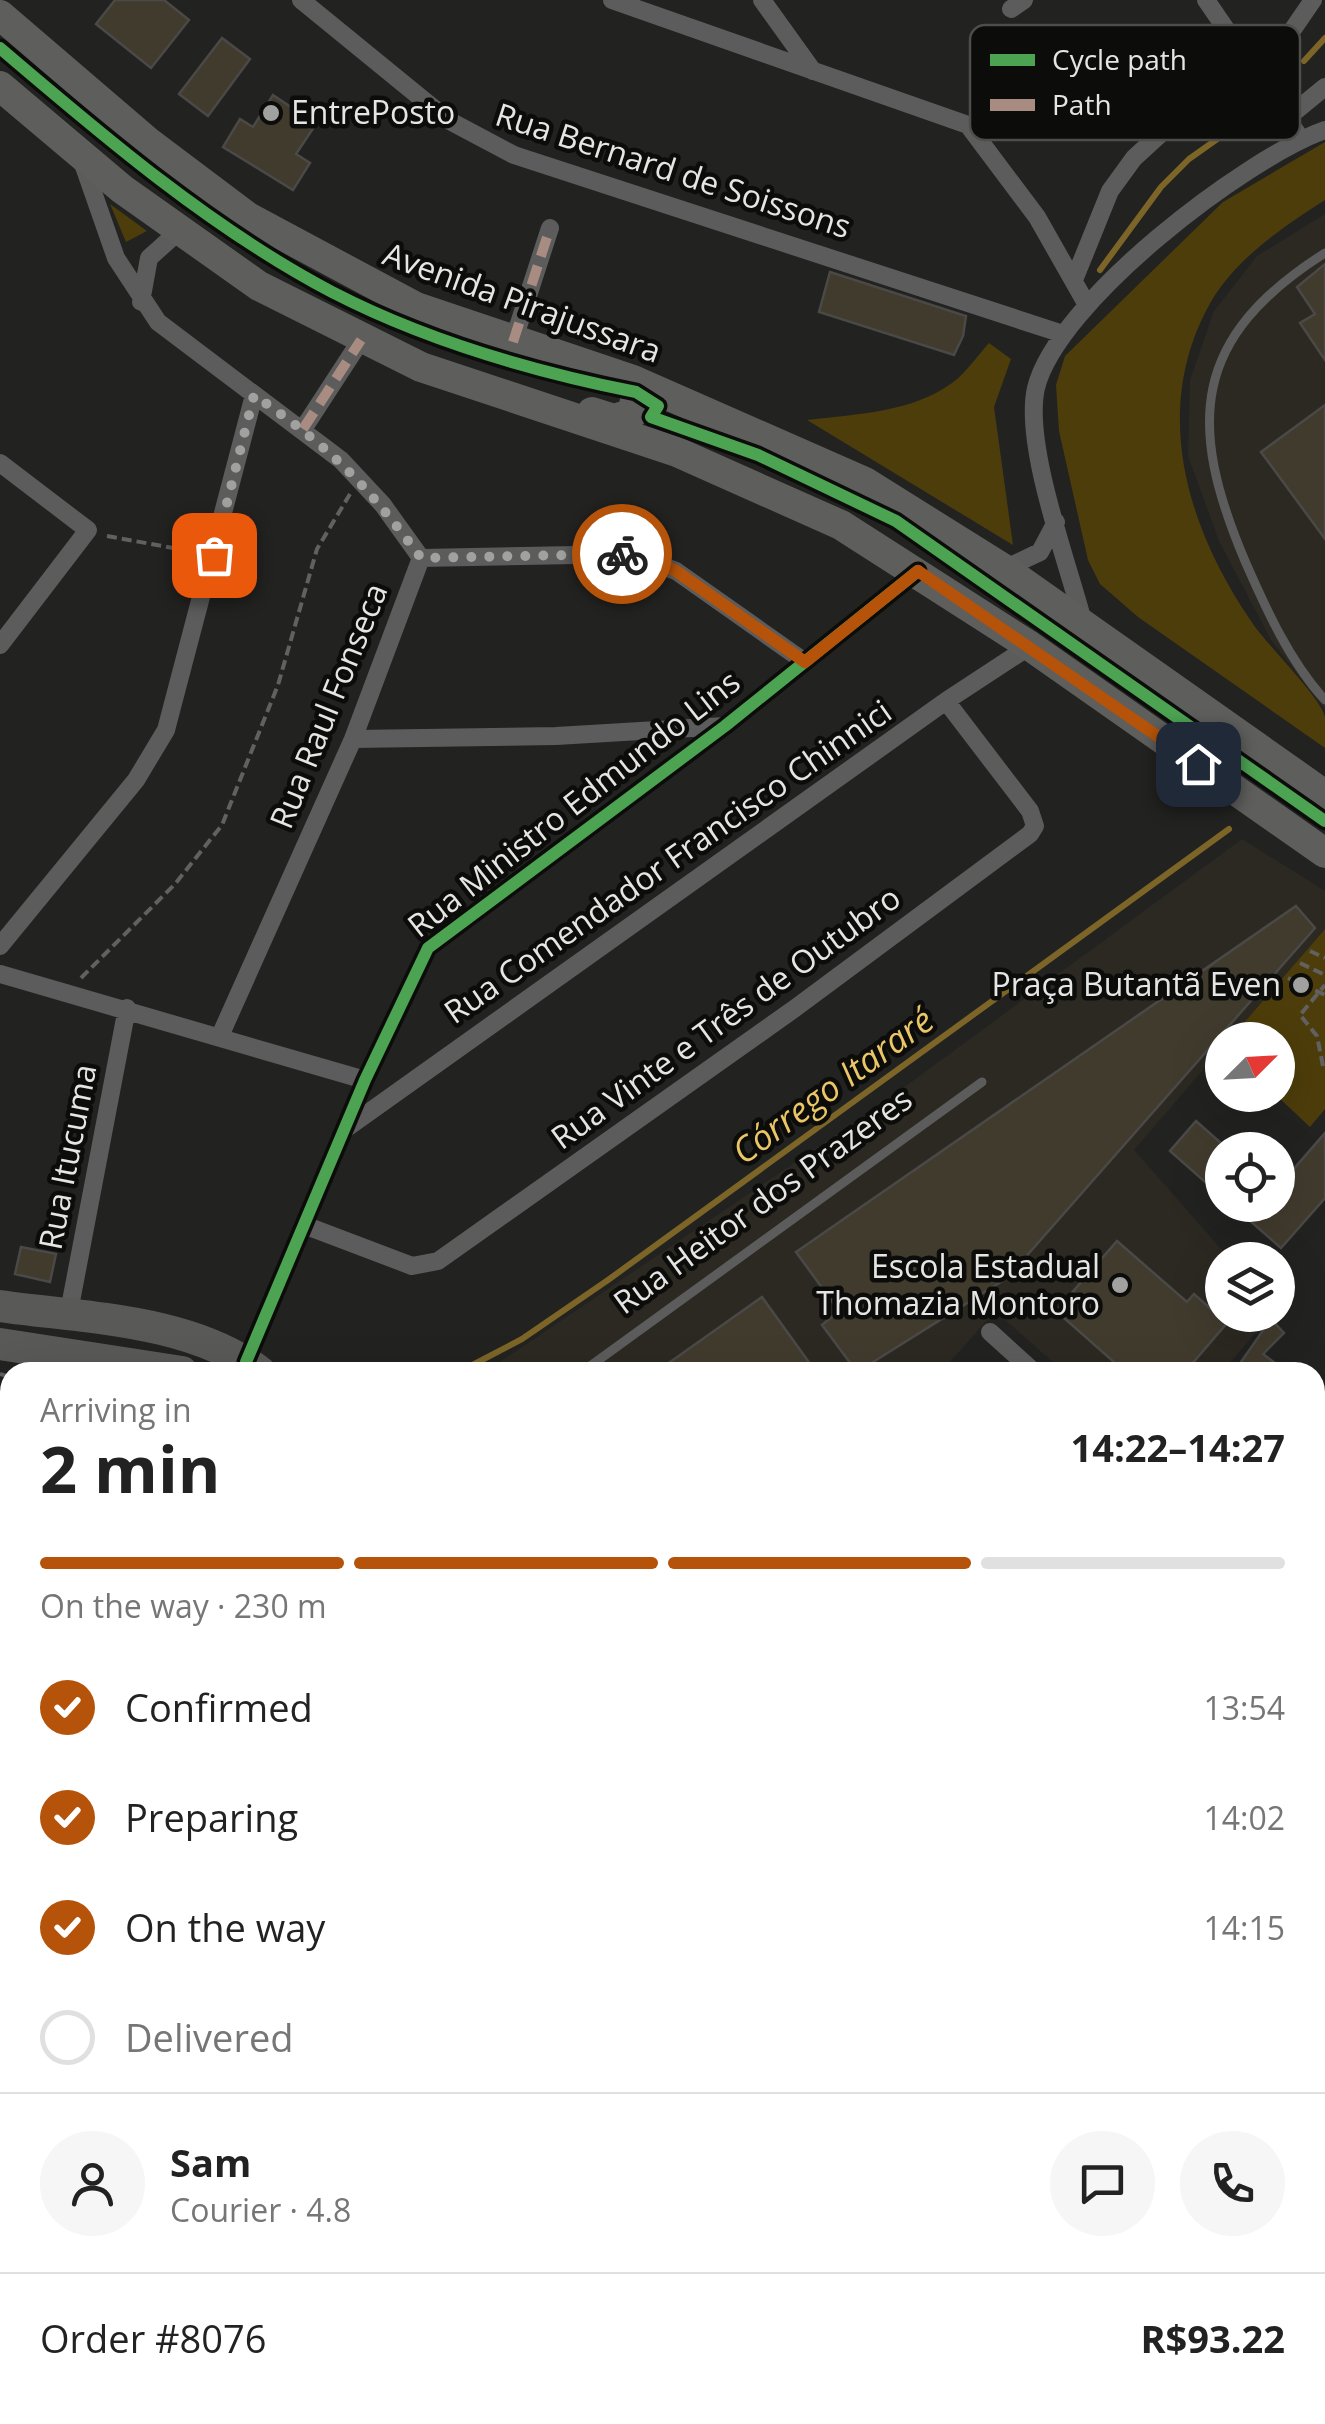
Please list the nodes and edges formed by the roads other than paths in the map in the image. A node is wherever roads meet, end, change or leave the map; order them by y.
1 (301, 0) edge
2 (612, 0) edge
3 (762, 0) edge
4 (1206, 0) edge
5 (1313, 0) edge
6 (0, 15) edge
7 (1223, 25) edge
8 (1296, 25) edge
9 (813, 72) junction
10 (1325, 87) edge
11 (1, 88) edge
12 (1300, 107) edge
13 (970, 128) edge
14 (1325, 130) edge
15 (1301, 139) edge
16 (979, 140) edge
17 (1156, 140) edge
18 (1299, 140) edge
19 (80, 153) junction
20 (550, 228) dead end
21 (178, 232) junction
22 (1325, 253) edge
23 (1074, 280) junction
24 (140, 302) junction
25 (1087, 304) junction
26 (1063, 334) junction
27 (361, 340) junction
28 (512, 342) junction
29 (633, 380) junction
30 (254, 395) junction
31 (564, 414) junction
32 (303, 428) junction
33 (790, 448) junction
34 (677, 452) junction
35 (0, 463) edge
36 (1056, 522) junction
37 (421, 558) junction
38 (1004, 568) junction
39 (918, 571) junction
40 (1084, 626) junction
41 (0, 645) edge
42 (1030, 646) junction
43 (805, 662) junction
44 (1325, 700) edge
45 (946, 702) junction
46 (725, 726) junction
47 (353, 739) junction
48 (1325, 795) edge
49 (1325, 854) edge
50 (0, 946) edge
51 (0, 974) edge
52 (127, 1008) junction
53 (220, 1036) junction
54 (366, 1080) junction
55 (982, 1082) dead end
56 (344, 1131) junction
57 (304, 1225) junction
58 (0, 1306) edge
59 (68, 1316) junction
60 (990, 1332) dead end
61 (0, 1344) edge
62 (117, 1362) edge
63 (241, 1362) edge
64 (255, 1362) edge
65 (596, 1362) edge
66 (1023, 1362) edge

1 - 26 street, Rua Bernard de Soissons
2 - 9 street
3 - 9 street
4 - 7 street
5 - 8 street
6 - 28 main road, Avenida Pirajussara
9 - 13 street
10 - 12 street
11 - 19 main road
14 - 15 street
16 - 23 street
17 - 23 street
18 - 25 street
19 - 21 main road
19 - 24 street
20 - 28 street
21 - 24 street
21 - 27 main road
22 - 44 lane
23 - 25 street
24 - 30 street
25 - 26 street
26 - 36 street
27 - 31 main road
27 - 32 street
28 - 29 main road, Avenida Pirajussara
29 - 31 main road
29 - 33 main road, Avenida Pirajussara
30 - 32 street
30 - 50 street
31 - 34 main road
32 - 37 street
33 - 34 main road
33 - 38 main road, Avenida Pirajussara
34 - 39 main road
35 - 41 street
36 - 38 street
36 - 40 street
37 - 43 street, Rua Raul Fonseca
37 - 47 street, Rua Raul Fonseca
38 - 40 main road, Avenida Pirajussara
39 - 42 main road
39 - 43 street, Rua Ministro Edmundo Lins
40 - 48 main road, Avenida Pirajussara
42 - 45 street, Rua Comendador Francisco Chinnici
42 - 49 main road
43 - 46 street, Rua Ministro Edmundo Lins
45 - 56 street, Rua Comendador Francisco Chinnici
45 - 57 street, Rua Vinte e Três de Outubro
46 - 47 street
46 - 54 street, Rua Ministro Edmundo Lins
47 - 53 street, Rua Raul Fonseca
51 - 52 street
52 - 53 street
52 - 59 street, Rua Itucuma
53 - 54 street
54 - 56 street, Rua Ministro Edmundo Lins
55 - 65 lane, Rua Heitor dos Prazeres
56 - 57 street, Rua Ministro Edmundo Lins
57 - 64 street, Rua Ministro Edmundo Lins
58 - 59 highway
59 - 63 highway
60 - 66 street
61 - 62 highway

